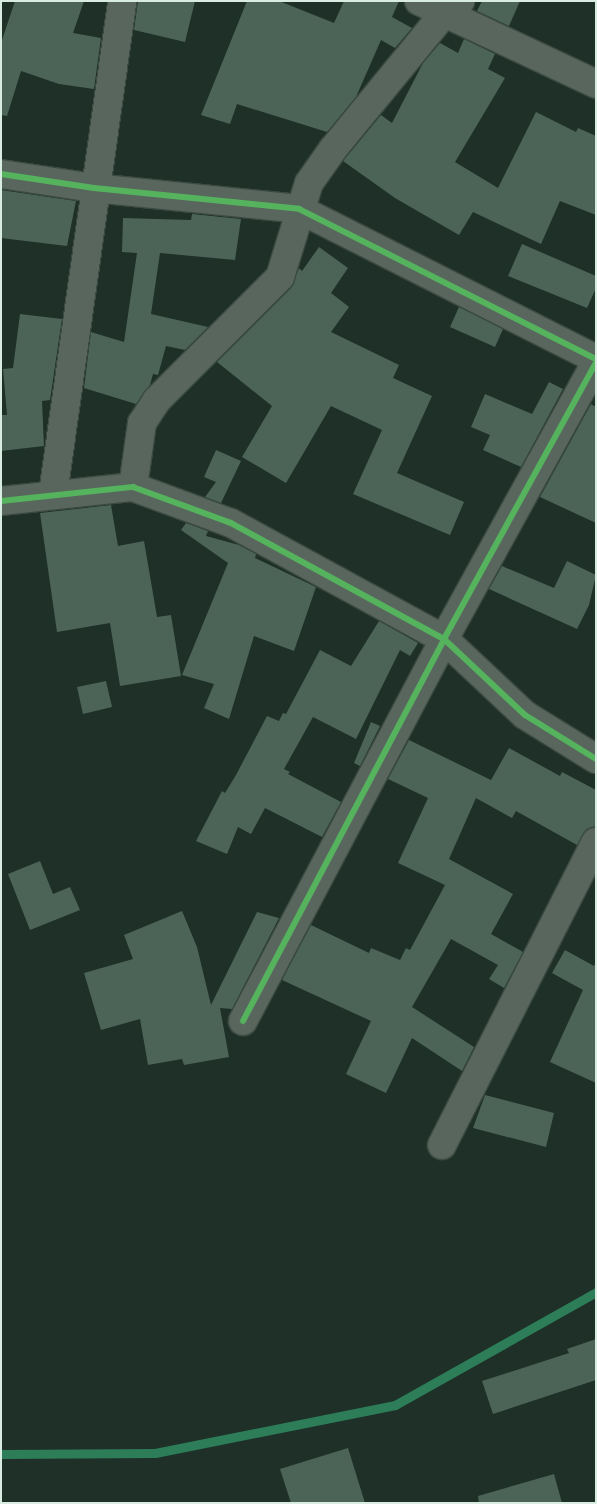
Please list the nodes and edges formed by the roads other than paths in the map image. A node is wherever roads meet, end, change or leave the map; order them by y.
1 (122, 1) edge
2 (419, 1) edge
3 (452, 7) edge
4 (596, 84) edge
5 (1, 174) edge
6 (94, 188) junction
7 (299, 209) junction
8 (596, 360) edge
9 (133, 487) junction
10 (53, 494) junction
11 (1, 501) edge
12 (444, 639) junction
13 (596, 759) edge
14 (596, 842) edge
15 (243, 1021) dead end
16 (442, 1146) dead end

1 - 6 street
2 - 3 street
3 - 4 street
3 - 7 street
5 - 6 street
6 - 7 street
6 - 10 street
7 - 8 street
7 - 9 street
8 - 12 street
9 - 10 street
9 - 12 street
10 - 11 street
12 - 13 street
12 - 15 street
14 - 16 street

